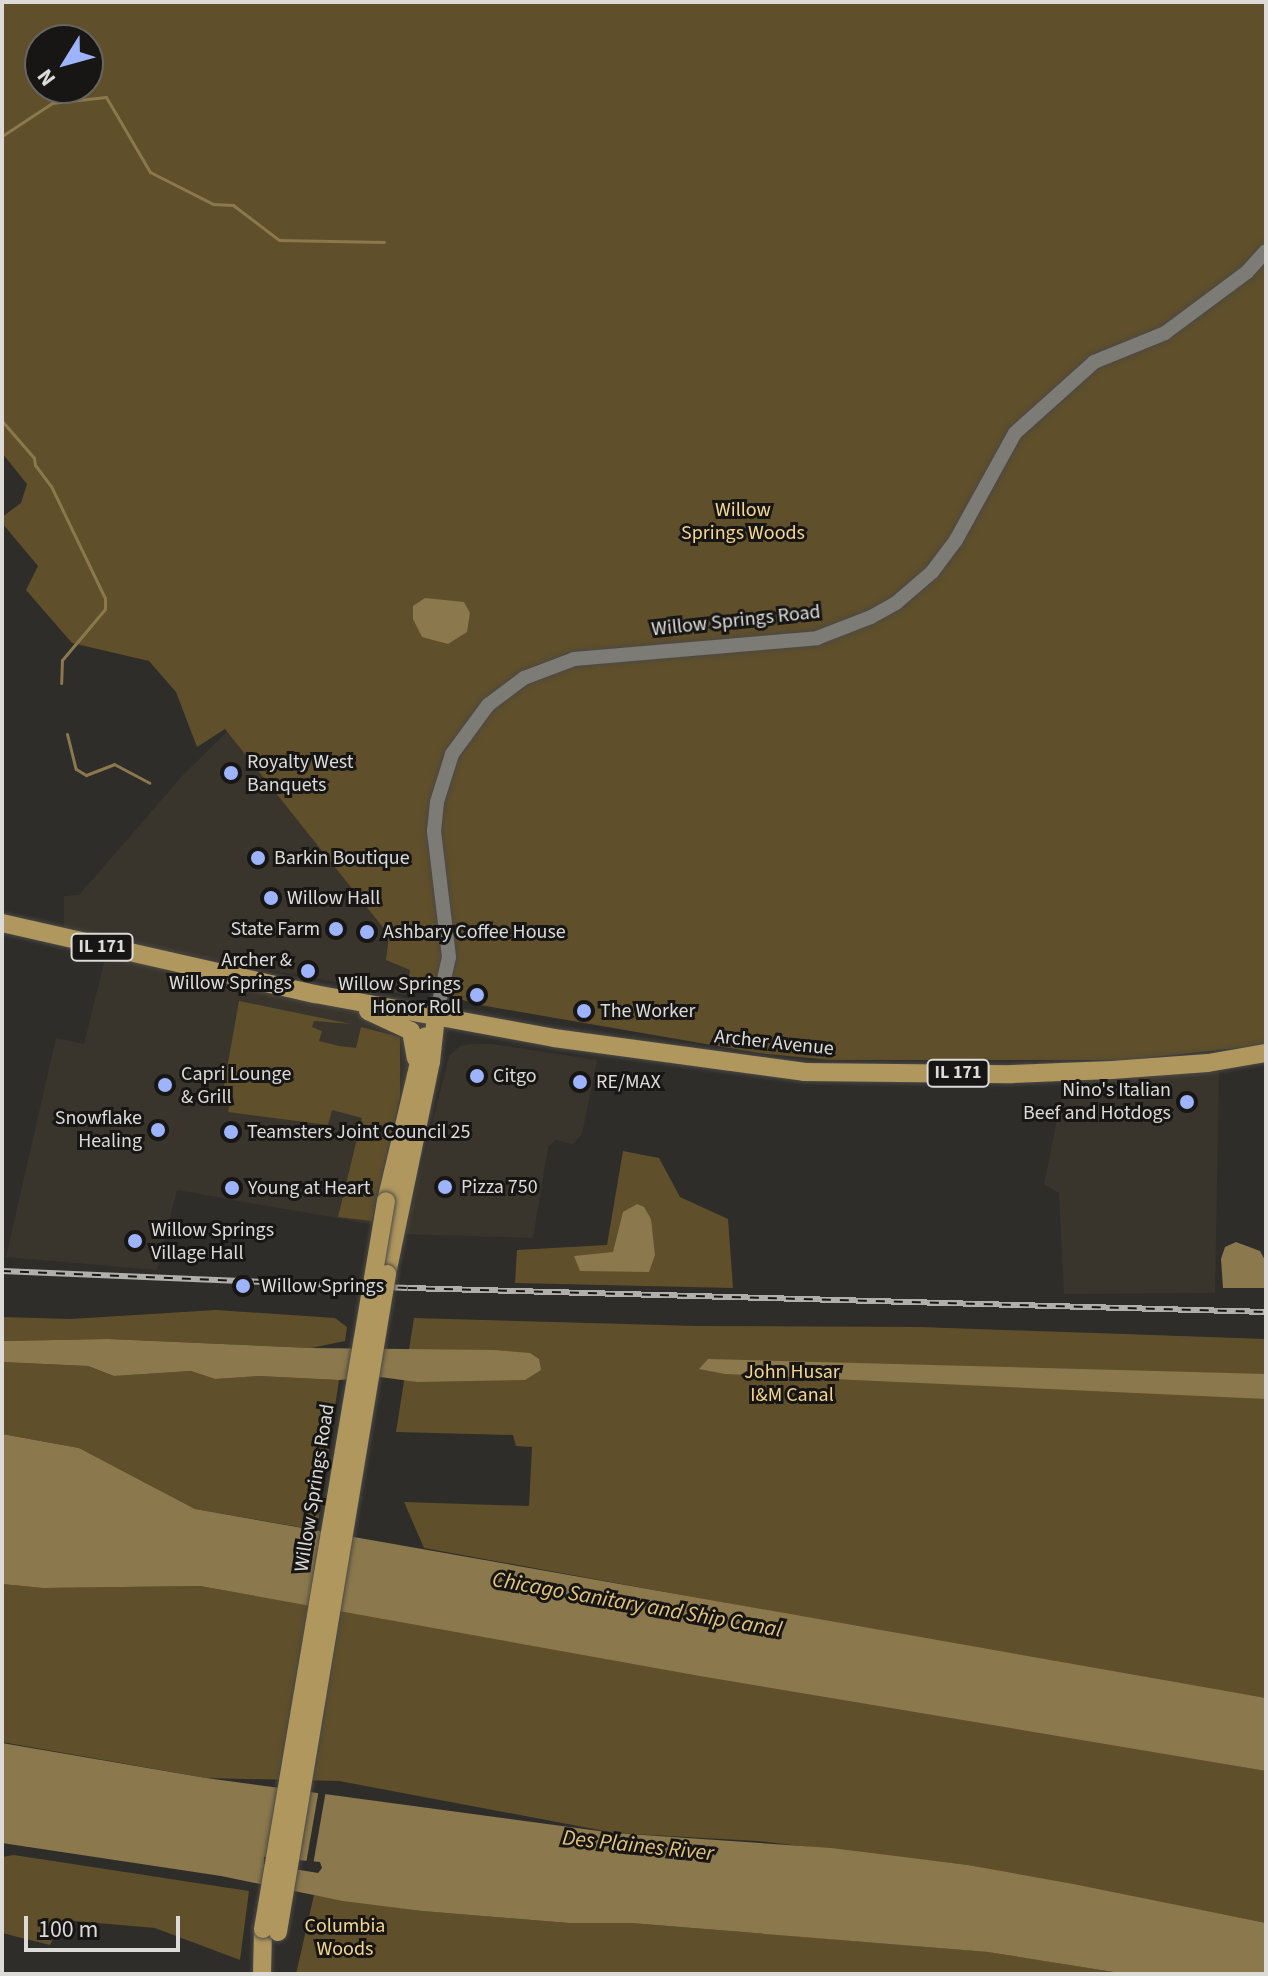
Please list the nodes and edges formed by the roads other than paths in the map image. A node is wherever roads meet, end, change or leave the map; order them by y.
1 (1266, 251) edge
2 (2, 923) edge
3 (345, 999) junction
4 (436, 1016) junction
5 (1266, 1053) edge
6 (417, 1064) junction
7 (393, 1203) junction
8 (263, 1974) edge

1 - 4 street, Willow Springs Road
2 - 3 main road, Archer Avenue / IL 171
3 - 4 main road, Archer Avenue / IL 171
3 - 6 main road
4 - 5 main road, Archer Avenue / IL 171
4 - 6 main road, Willow Springs Road
4 - 7 main road, Willow Springs Road
6 - 7 main road, Willow Springs Road
7 - 8 main road, Willow Springs Road, bridge

